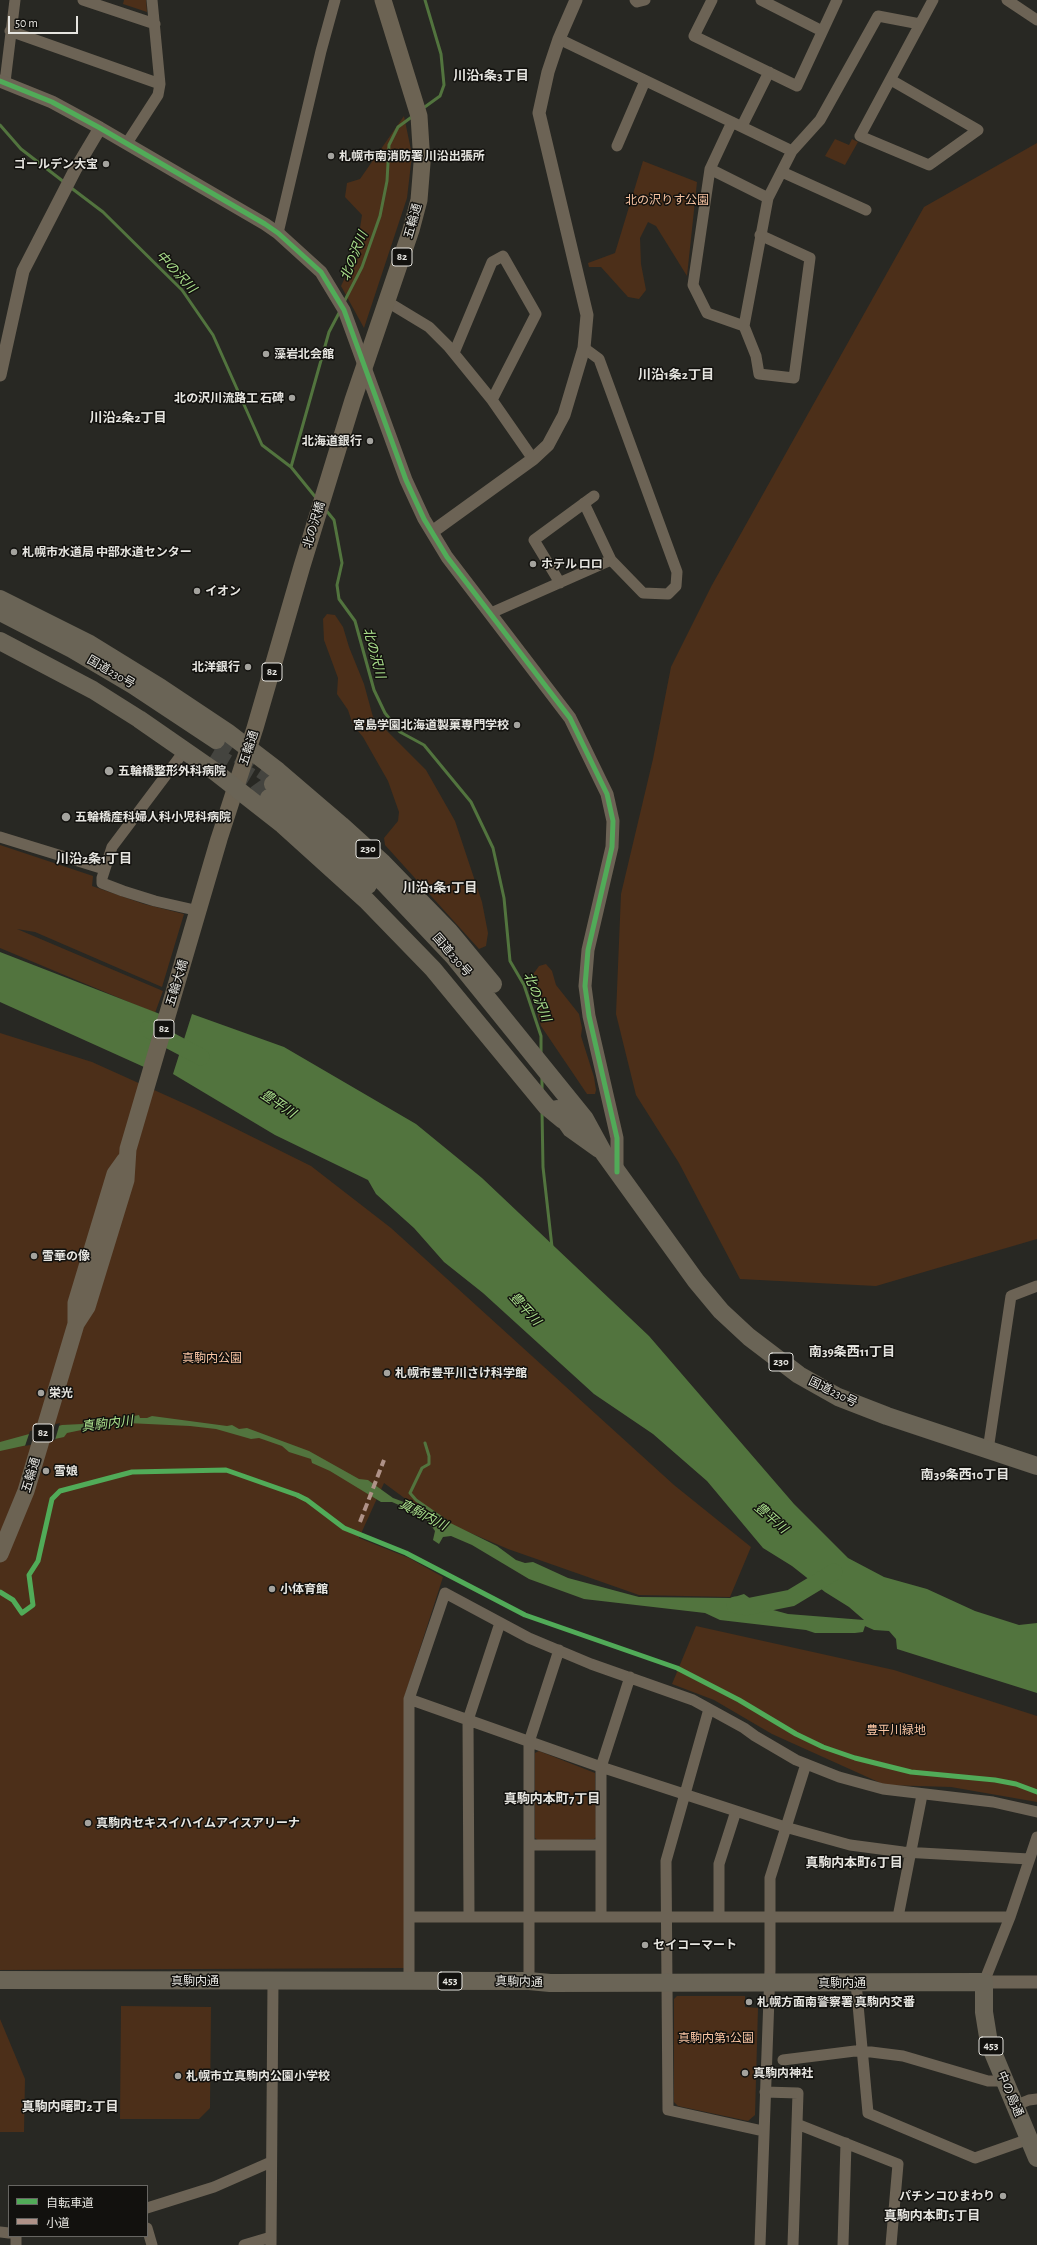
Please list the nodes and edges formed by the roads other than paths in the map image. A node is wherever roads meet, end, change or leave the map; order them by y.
1 (15, 0) edge
2 (83, 0) edge
3 (152, 0) edge
4 (335, 0) edge
5 (383, 0) edge
6 (576, 0) edge
7 (636, 0) edge
8 (645, 0) edge
9 (712, 0) edge
10 (838, 0) edge
11 (933, 0) edge
12 (1007, 0) edge
13 (768, 2) edge
14 (1037, 20) edge
15 (155, 24) junction
16 (920, 24) junction
17 (10, 30) junction
18 (822, 31) junction
19 (559, 39) junction
20 (769, 72) junction
21 (891, 80) junction
22 (645, 81) junction
23 (2, 82) edge
24 (160, 84) junction
25 (737, 124) junction
26 (100, 128) junction
27 (127, 143) junction
28 (616, 146) dead end
29 (792, 151) junction
30 (710, 169) junction
31 (782, 172) junction
32 (768, 198) junction
33 (866, 210) dead end
34 (278, 233) junction
35 (760, 235) junction
36 (386, 301) junction
37 (744, 326) junction
38 (584, 348) junction
39 (454, 354) junction
40 (365, 364) junction
41 (0, 375) edge
42 (492, 400) junction
43 (533, 459) junction
44 (327, 483) joint
45 (594, 496) dead end
46 (584, 503) junction
47 (432, 532) junction
48 (611, 560) junction
49 (302, 566) joint
50 (560, 583) junction
51 (0, 599) edge
52 (0, 612) edge
53 (491, 613) junction
54 (0, 628) edge
55 (0, 641) edge
56 (184, 750) junction
57 (249, 750) junction
58 (236, 788) junction
59 (0, 838) edge
60 (104, 869) junction
61 (198, 911) junction
62 (194, 928) joint
63 (555, 1077) junction
64 (558, 1114) junction
65 (134, 1129) joint
66 (603, 1152) junction
67 (617, 1172) junction
68 (1037, 1286) edge
69 (988, 1450) junction
70 (1037, 1466) edge
71 (0, 1554) edge
72 (500, 1623) junction
73 (559, 1650) junction
74 (630, 1677) junction
75 (409, 1699) junction
76 (709, 1709) junction
77 (468, 1720) junction
78 (528, 1742) junction
79 (806, 1764) junction
80 (601, 1767) junction
81 (685, 1793) junction
82 (922, 1795) junction
83 (736, 1811) junction
84 (1037, 1812) edge
85 (785, 1827) junction
86 (1037, 1837) edge
87 (528, 1845) junction
88 (600, 1845) junction
89 (911, 1852) junction
90 (1029, 1859) junction
91 (666, 1916) junction
92 (719, 1916) junction
93 (410, 1917) junction
94 (469, 1917) junction
95 (529, 1917) junction
96 (601, 1917) junction
97 (770, 1917) junction
98 (898, 1917) junction
99 (1010, 1917) junction
100 (0, 1980) edge
101 (273, 1981) junction
102 (409, 1981) junction
103 (529, 1981) junction
104 (666, 1982) junction
105 (769, 1982) junction
106 (984, 1982) junction
107 (1037, 1982) edge
108 (856, 1983) junction
109 (863, 2052) junction
110 (783, 2060) dead end
111 (1004, 2081) junction
112 (765, 2092) junction
113 (1037, 2100) edge
114 (1014, 2106) junction
115 (797, 2124) junction
116 (763, 2131) junction
117 (1029, 2139) junction
118 (846, 2144) junction
119 (1037, 2158) edge
120 (271, 2162) junction
121 (148, 2208) edge
122 (148, 2231) edge
123 (271, 2241) edge
124 (152, 2245) edge
125 (244, 2245) edge
126 (760, 2245) edge
127 (793, 2245) edge
128 (843, 2245) edge
129 (891, 2245) edge

1 - 17 street
2 - 15 street
3 - 15 street
4 - 34 street
5 - 36 main road, 五輪通 / 82
6 - 19 street
7 - 8 street
9 - 20 street
10 - 18 street
11 - 16 street
12 - 14 street
13 - 18 street
15 - 24 street
16 - 21 street
16 - 29 street
17 - 23 street
17 - 24 street
18 - 20 street
19 - 22 street
19 - 38 street
20 - 25 street
21 - 21 street
22 - 25 street
22 - 28 street
23 - 26 street
24 - 27 street
25 - 29 street
25 - 30 street
26 - 27 street
26 - 41 street
27 - 34 street
29 - 31 street
30 - 32 street
30 - 37 street
31 - 32 street
31 - 33 street
32 - 35 street
34 - 40 street
35 - 37 street
35 - 37 street
36 - 39 street
36 - 40 main road, 五輪通 / 82
38 - 43 street
38 - 48 street
39 - 42 street
39 - 42 street
40 - 44 main road, 五輪通 / 82
40 - 47 street
42 - 43 street
43 - 47 street
44 - 49 main road, 北の沢橋 / 82
45 - 46 street
46 - 48 street
46 - 50 street
47 - 53 street
48 - 50 street
49 - 57 main road, 五輪通 / 82
50 - 53 street
51 - 57 highway
52 - 54 highway, 国道230号
53 - 67 street
55 - 56 highway
56 - 58 highway
56 - 60 street
57 - 58 main road, 五輪通 / 82
57 - 63 highway, 230
58 - 61 main road, 五輪通 / 82
58 - 64 highway
59 - 60 street
60 - 61 street
61 - 62 main road, 五輪通 / 82
62 - 65 main road, 五輪大橋 / 82
63 - 64 highway, 国道230号 / 230
63 - 66 highway, 国道230号 / 230
64 - 66 highway, 国道230号 / 230
65 - 71 main road, 五輪通 / 82
66 - 67 highway, 国道230号 / 230
67 - 69 highway, 国道230号 / 230
68 - 69 street
69 - 70 highway, 国道230号 / 230
72 - 73 street
72 - 75 street
72 - 77 street
73 - 74 street
73 - 78 street
74 - 76 street
74 - 80 street
75 - 77 street
75 - 93 street
76 - 79 street
76 - 81 street
77 - 78 street
77 - 94 street
78 - 80 street
78 - 87 street
79 - 82 street
79 - 85 street
80 - 81 street
80 - 88 street
81 - 83 street
81 - 91 street
82 - 84 street
82 - 89 street
83 - 85 street
83 - 92 street
85 - 89 street
85 - 97 street
86 - 90 street
87 - 88 street
87 - 95 street
88 - 96 street
89 - 90 street
89 - 98 street
90 - 99 street
91 - 92 street
91 - 96 street
91 - 104 street
92 - 97 street
93 - 94 street
93 - 102 street
94 - 95 street
95 - 96 street
95 - 103 street
97 - 98 street
97 - 105 street
98 - 99 street
99 - 106 street
100 - 101 highway, 真駒内通 / 453
101 - 102 highway, 真駒内通 / 453
101 - 120 street
102 - 103 highway, 真駒内通 / 453
103 - 104 highway, 真駒内通 / 453
104 - 105 highway, 真駒内通 / 453
104 - 116 street
105 - 108 highway, 真駒内通 / 453
105 - 112 street
106 - 107 street, 真駒内通
106 - 108 highway, 真駒内通 / 453
106 - 111 highway, 中の島通 / 453
108 - 109 street
109 - 110 street
109 - 111 street
109 - 117 street
111 - 114 highway, 中の島通 / 453
112 - 115 street
112 - 116 street
113 - 114 street
114 - 117 highway, 中の島通 / 453
115 - 118 street
115 - 127 street
116 - 126 street
117 - 119 highway, 中の島通 / 453
118 - 128 street
118 - 129 street
120 - 121 street
120 - 123 street
122 - 124 street
123 - 125 street

